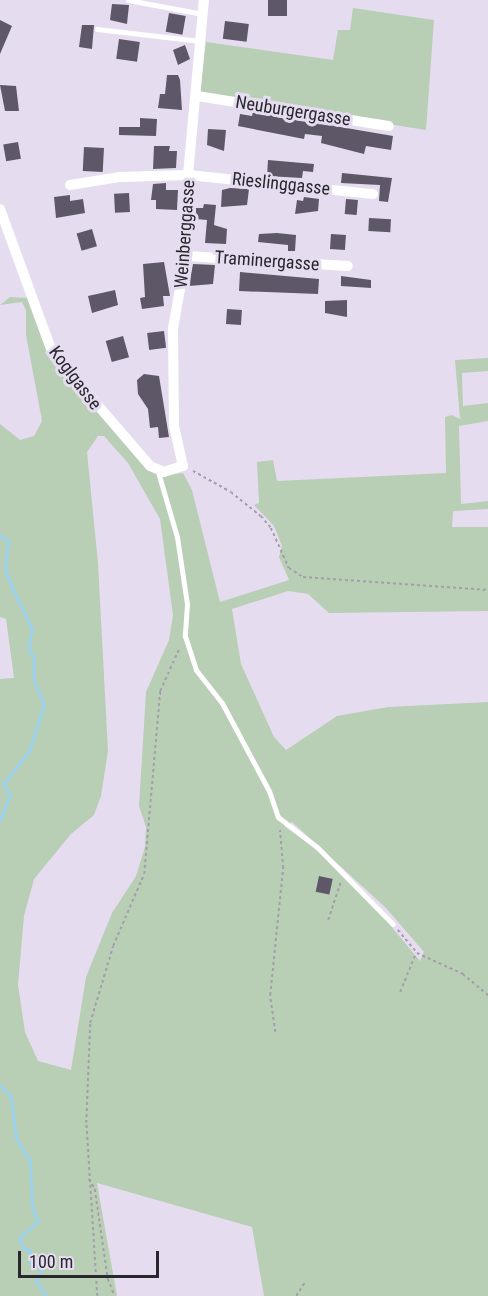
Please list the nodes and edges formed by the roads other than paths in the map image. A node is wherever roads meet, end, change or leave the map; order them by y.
1 (128, 0) edge
2 (204, 0) edge
3 (203, 14) junction
4 (97, 29) dead end
5 (201, 41) junction
6 (197, 96) junction
7 (389, 126) dead end
8 (188, 176) junction
9 (70, 185) dead end
10 (373, 194) dead end
11 (0, 209) edge
12 (186, 256) junction
13 (348, 266) dead end
14 (158, 472) junction
15 (393, 924) road end

1 - 3 lane
2 - 3 street, Weinberggasse
3 - 5 street, Weinberggasse
4 - 5 lane
5 - 6 street, Weinberggasse
6 - 7 street, Neuburgergasse
6 - 8 street, Weinberggasse
8 - 9 street, Rieslinggasse
8 - 10 street, Rieslinggasse
8 - 12 street, Weinberggasse
11 - 14 street, Koglgasse
12 - 13 street, Traminergasse
12 - 14 street, Weinberggasse
14 - 15 lane

